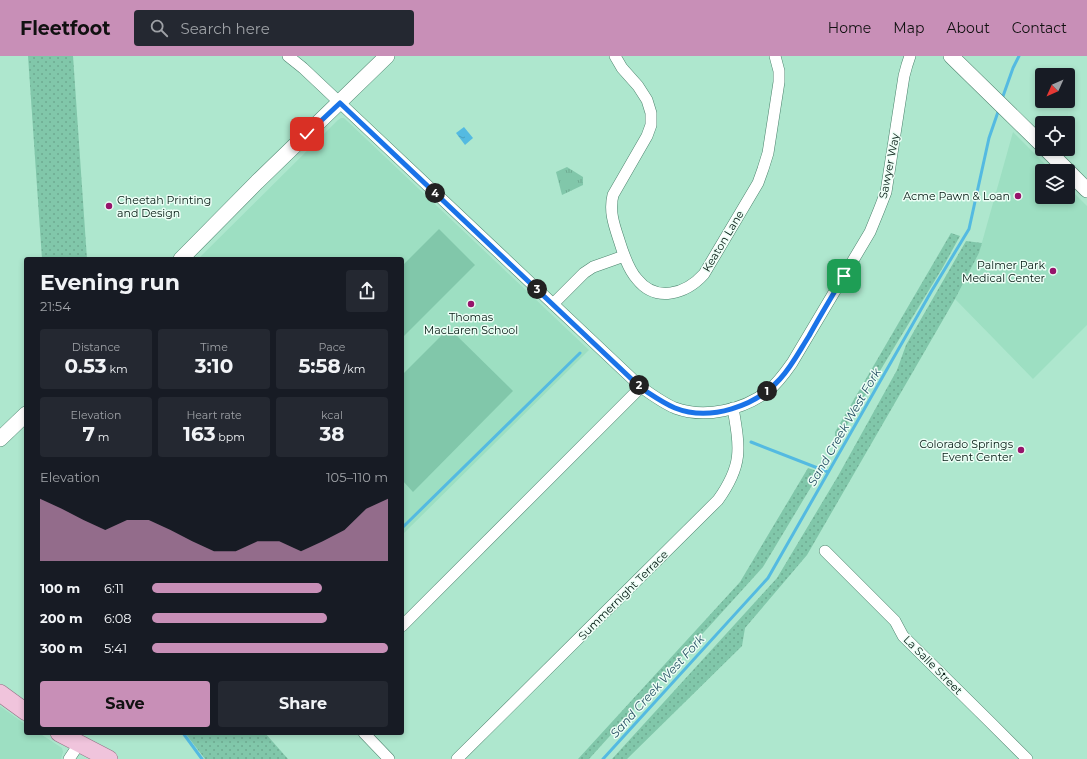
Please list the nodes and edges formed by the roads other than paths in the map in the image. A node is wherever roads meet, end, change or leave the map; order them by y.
1 (288, 56) edge
2 (387, 56) edge
3 (615, 56) edge
4 (775, 56) edge
5 (910, 56) edge
6 (951, 56) edge
7 (340, 103) junction
8 (1035, 138) edge
9 (1053, 156) edge
10 (1061, 164) edge
11 (1075, 176) edge
12 (1085, 183) edge
13 (624, 256) junction
14 (183, 257) edge
15 (553, 304) junction
16 (641, 388) junction
17 (733, 408) junction
18 (24, 416) edge
19 (0, 439) edge
20 (825, 552) dead end
21 (404, 624) edge
22 (0, 693) edge
23 (24, 711) edge
24 (63, 735) edge
25 (366, 735) edge
26 (79, 744) junction
27 (69, 759) edge
28 (109, 759) edge
29 (389, 759) edge
30 (458, 759) edge
31 (1027, 759) edge

1 - 7 street, Sawyer Way
2 - 7 main road
3 - 13 street, Keaton Lane
4 - 13 street, Keaton Lane
5 - 17 street, Sawyer Way
6 - 8 main road
7 - 14 main road
7 - 15 street, Sawyer Way
9 - 10 main road
11 - 12 main road
13 - 15 street
15 - 16 street, Sawyer Way
16 - 17 street, Sawyer Way
16 - 21 street
17 - 30 street, Summernight Terrace
18 - 19 main road
20 - 31 street, La Salle Street
22 - 23 main road
24 - 26 main road
25 - 29 street
26 - 27 street
26 - 28 main road

